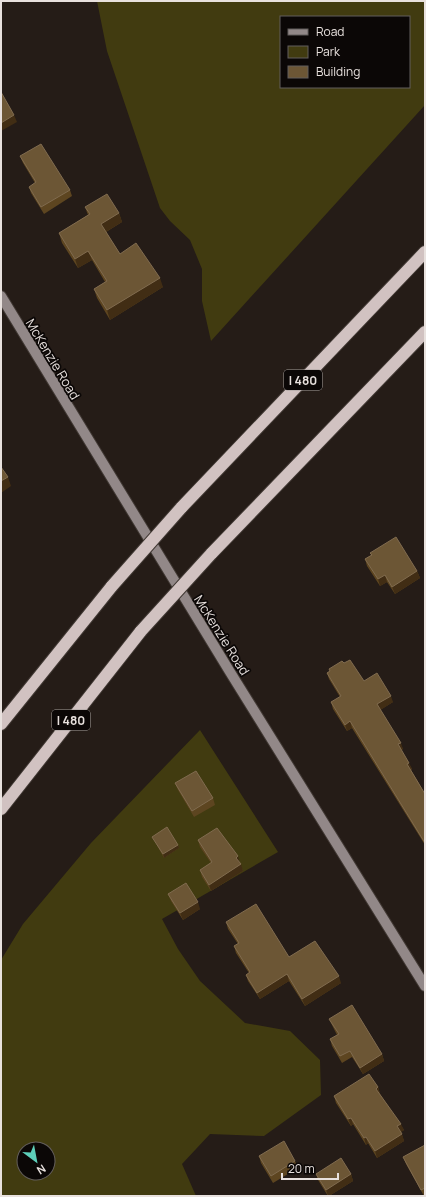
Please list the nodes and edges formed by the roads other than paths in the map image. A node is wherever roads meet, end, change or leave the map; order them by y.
1 (425, 252) edge
2 (1, 296) edge
3 (425, 332) edge
4 (1, 724) edge
5 (1, 809) edge
6 (425, 986) edge

1 - 4 highway, I 480, bridge
2 - 6 street, McKenzie Road
3 - 5 highway, I 480, bridge

